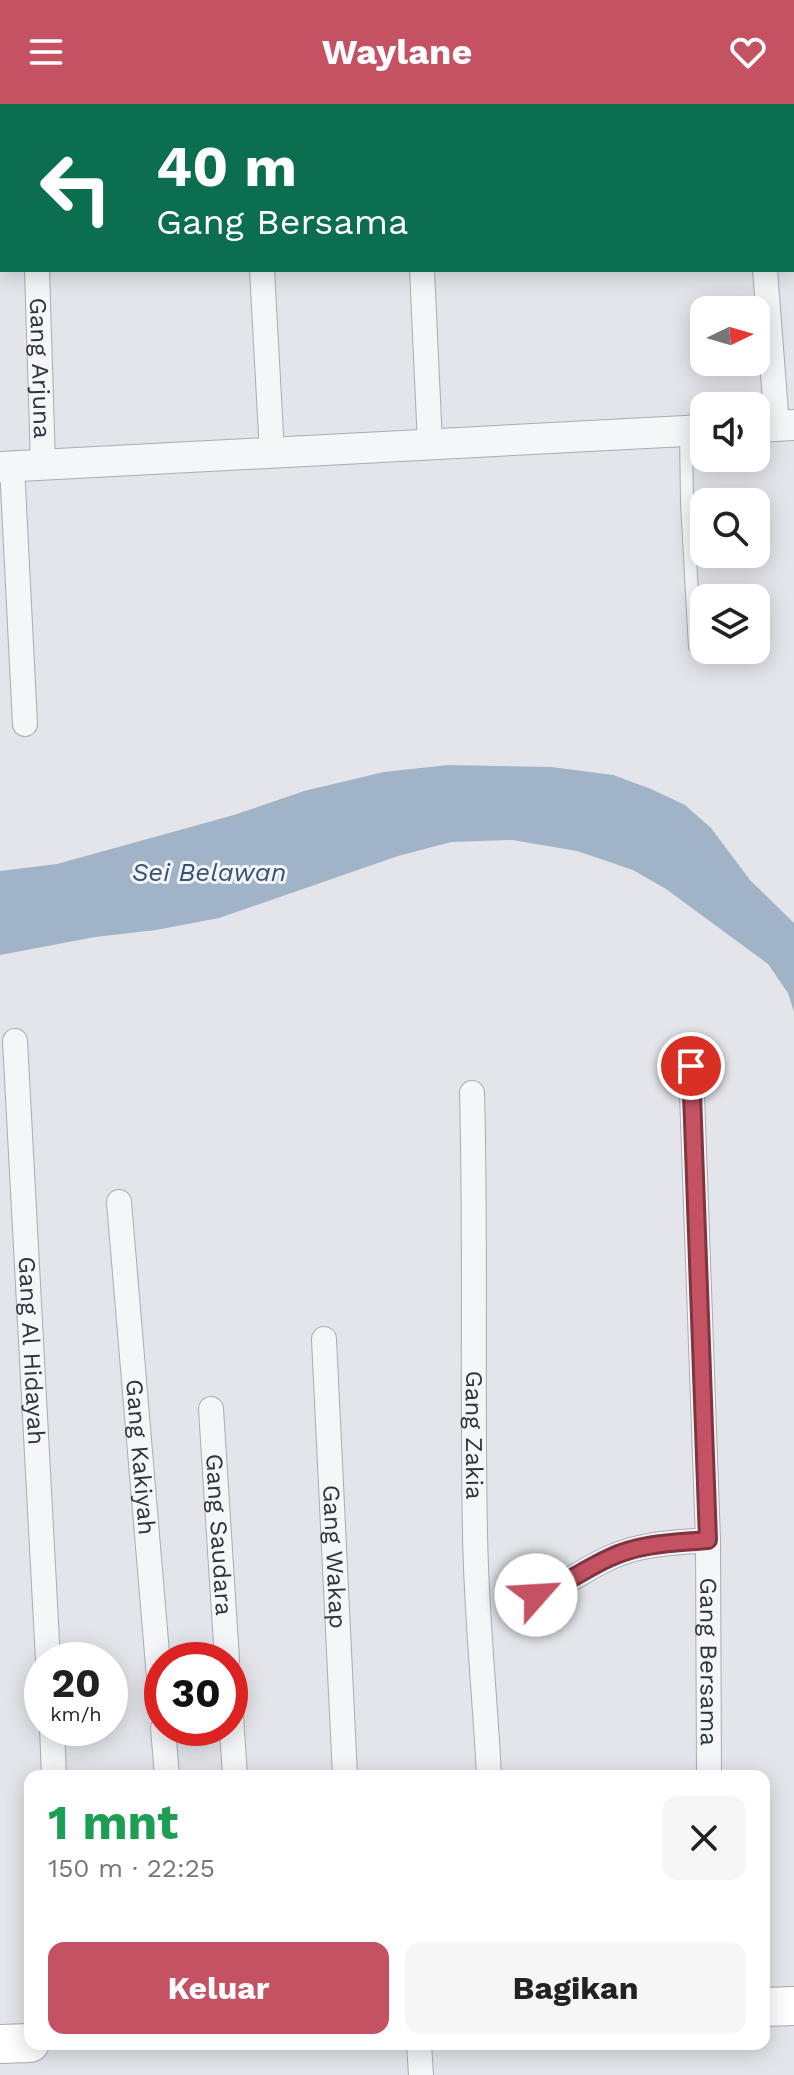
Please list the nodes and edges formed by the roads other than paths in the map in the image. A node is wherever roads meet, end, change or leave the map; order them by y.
1 (37, 272) edge
2 (262, 272) edge
3 (422, 272) edge
4 (765, 272) edge
5 (776, 426) edge
6 (690, 430) edge
7 (430, 444) junction
8 (272, 453) junction
9 (43, 464) junction
10 (6, 466) edge
11 (690, 472) edge
12 (692, 584) edge
13 (25, 724) dead end
14 (15, 1041) dead end
15 (691, 1066) dead end
16 (472, 1093) dead end
17 (119, 1202) dead end
18 (324, 1339) dead end
19 (211, 1409) dead end
20 (708, 1540) junction
21 (536, 1595) dead end
22 (47, 1642) edge
23 (156, 1642) edge
24 (226, 1642) edge
25 (53, 1746) edge
26 (164, 1746) edge
27 (233, 1746) edge
28 (54, 1770) edge
29 (166, 1770) edge
30 (235, 1770) edge
31 (345, 1770) edge
32 (489, 1770) edge
33 (709, 1770) edge
34 (794, 2006) edge
35 (770, 2007) edge
36 (24, 2043) edge
37 (0, 2044) edge
38 (419, 2050) edge
39 (421, 2075) edge

1 - 9 street, Gang Arjuna
2 - 8 street
3 - 7 street
4 - 5 street
6 - 7 street
7 - 8 street
8 - 9 street
9 - 10 street
10 - 13 street
11 - 12 lane
14 - 22 street, Gang Al Hidayah
15 - 20 street, Gang Bersama
16 - 32 street, Gang Zakia
17 - 23 street, Gang Kakiyah
18 - 31 street, Gang Wakap
19 - 24 street, Gang Saudara
20 - 21 street
20 - 33 street, Gang Bersama
25 - 28 street
26 - 29 street
27 - 30 street
34 - 35 main road
36 - 37 main road
38 - 39 street

